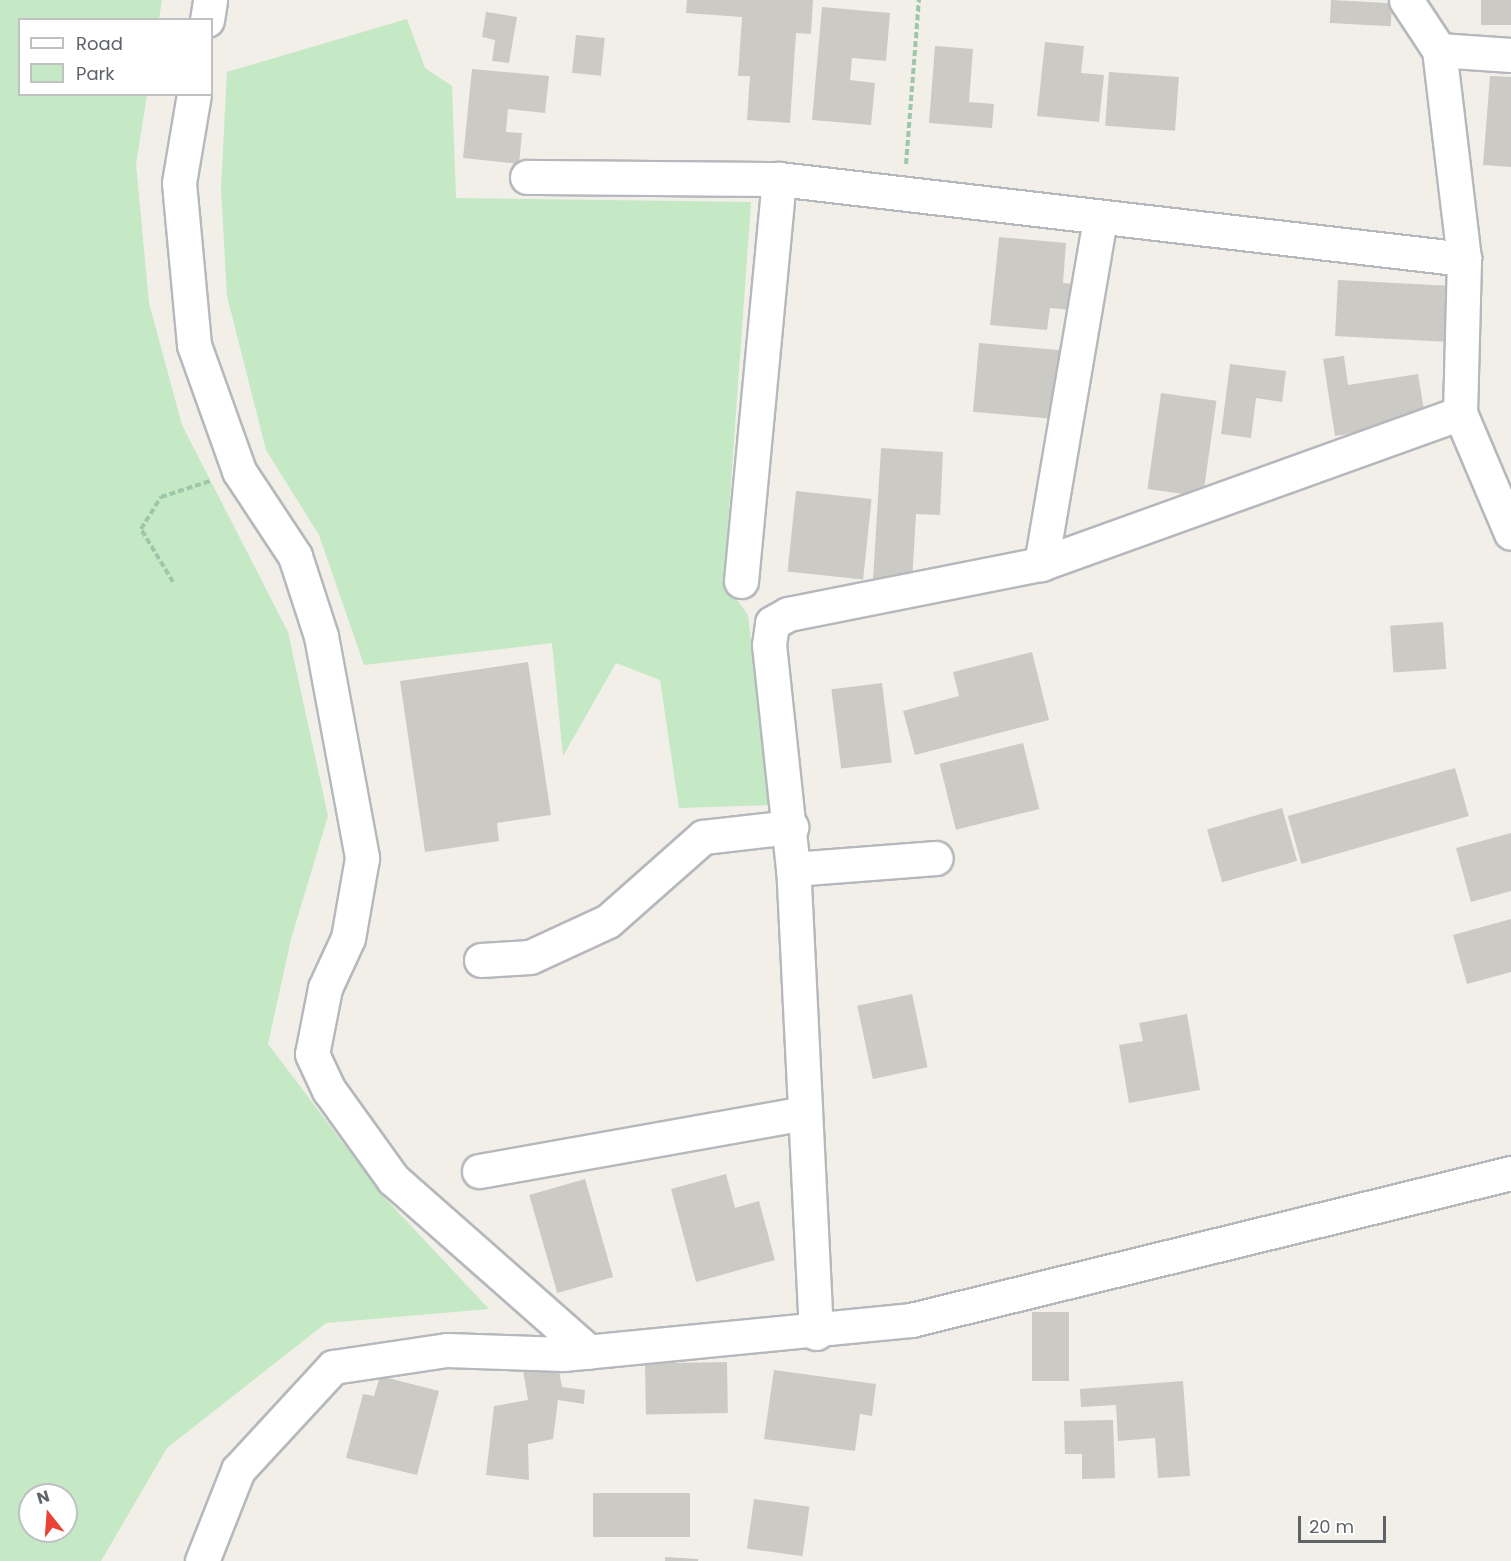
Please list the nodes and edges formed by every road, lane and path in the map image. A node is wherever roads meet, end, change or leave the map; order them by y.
1 (210, 0) edge
2 (919, 0) edge
3 (1406, 0) edge
4 (207, 18) edge
5 (1439, 50) junction
6 (1511, 55) edge
7 (194, 96) edge
8 (527, 177) dead end
9 (779, 179) junction
10 (904, 195) junction
11 (1100, 219) junction
12 (1464, 259) junction
13 (1460, 413) junction
14 (239, 471) junction
15 (1511, 533) edge
16 (1041, 564) junction
17 (741, 581) dead end
18 (173, 582) dead end
19 (791, 826) junction
20 (936, 858) dead end
21 (793, 869) junction
22 (481, 960) dead end
23 (804, 1113) junction
24 (479, 1170) dead end
25 (1511, 1173) edge
26 (816, 1333) junction
27 (589, 1352) junction
28 (202, 1561) edge

1 - 4 street
2 - 10 path
3 - 5 street
5 - 6 street
5 - 12 street
7 - 14 street
8 - 9 street
9 - 10 street
9 - 17 street
10 - 11 street
11 - 12 street
11 - 16 street
12 - 13 street
13 - 15 street
13 - 16 street
14 - 18 path
14 - 27 street
16 - 19 street
19 - 21 street
19 - 22 street
20 - 21 street
21 - 23 street
23 - 24 street
23 - 26 street
25 - 26 street
26 - 27 street
27 - 28 street

